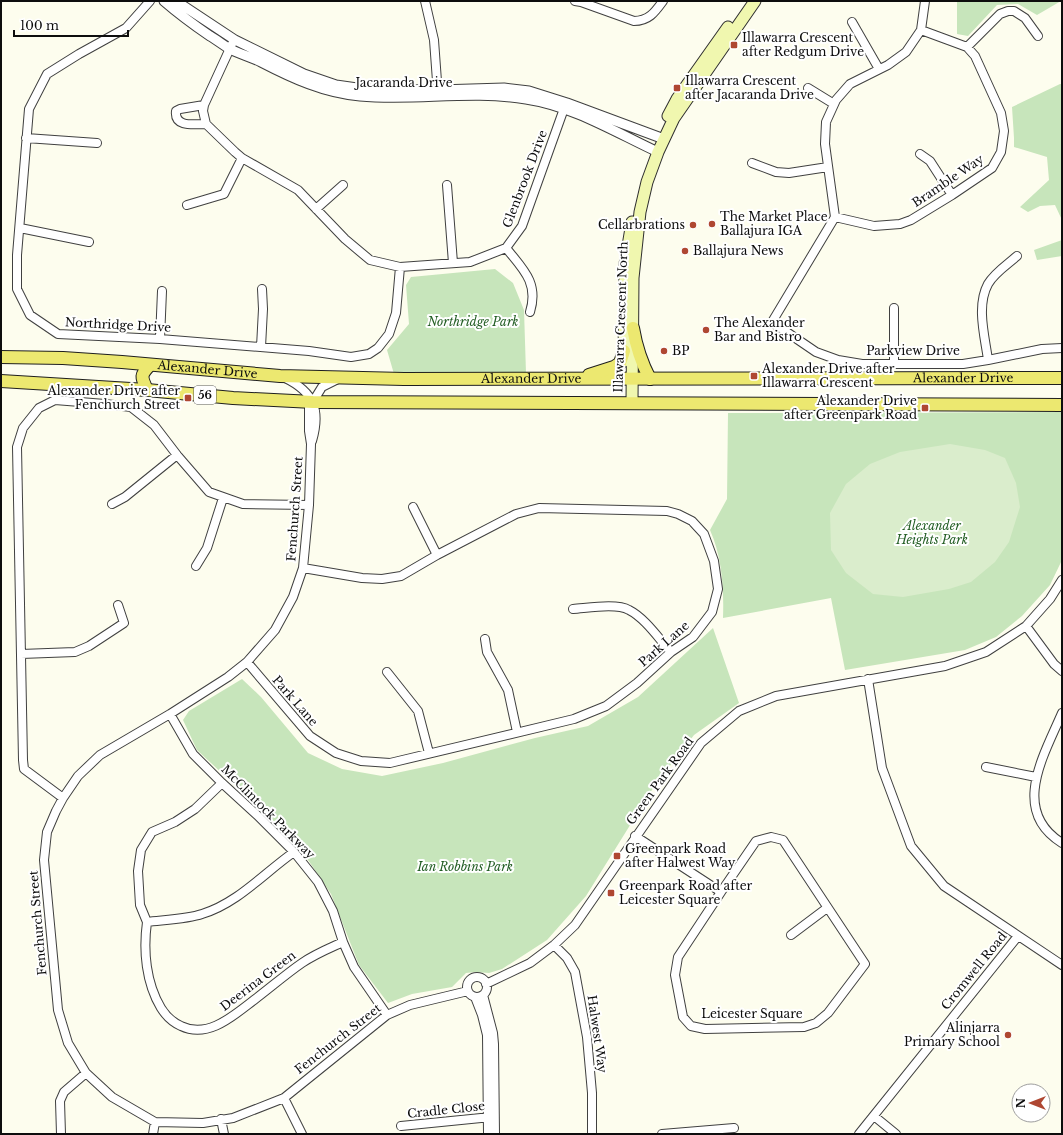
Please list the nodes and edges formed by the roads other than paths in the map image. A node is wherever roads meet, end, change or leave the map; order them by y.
1 (150, 1) edge
2 (164, 1) edge
3 (176, 1) edge
4 (425, 1) edge
5 (575, 1) edge
6 (663, 1) edge
7 (747, 1) edge
8 (755, 1) edge
9 (925, 1) edge
10 (852, 22) dead end
11 (921, 30) junction
12 (1038, 36) dead end
13 (235, 40) junction
14 (967, 47) junction
15 (230, 49) junction
16 (879, 69) junction
17 (808, 88) dead end
18 (438, 93) junction
19 (834, 104) junction
20 (204, 105) junction
21 (566, 106) junction
22 (206, 124) junction
23 (661, 137) junction
24 (26, 138) junction
25 (97, 143) dead end
26 (654, 151) junction
27 (920, 154) dead end
28 (242, 158) junction
29 (752, 163) dead end
30 (828, 167) junction
31 (343, 185) dead end
32 (447, 185) dead end
33 (952, 195) junction
34 (187, 205) dead end
35 (316, 209) junction
36 (835, 217) junction
37 (20, 228) junction
38 (89, 242) dead end
39 (506, 248) junction
40 (1017, 256) dead end
41 (454, 263) junction
42 (400, 267) junction
43 (262, 289) dead end
44 (162, 292) dead end
45 (894, 308) dead end
46 (530, 312) dead end
47 (633, 328) junction
48 (160, 339) junction
49 (261, 347) junction
50 (1062, 348) edge
51 (624, 351) junction
52 (1, 356) edge
53 (988, 360) junction
54 (894, 363) junction
55 (150, 365) junction
56 (280, 376) junction
57 (341, 377) junction
58 (1034, 378) junction
59 (1062, 378) edge
60 (576, 379) junction
61 (628, 379) junction
62 (650, 379) junction
63 (3, 382) edge
64 (1062, 384) edge
65 (147, 390) junction
66 (313, 402) junction
67 (628, 402) junction
68 (1062, 405) edge
69 (177, 455) junction
70 (223, 498) junction
71 (112, 504) dead end
72 (310, 505) junction
73 (413, 507) dead end
74 (437, 555) junction
75 (196, 566) dead end
76 (303, 568) junction
77 (1062, 580) edge
78 (118, 605) dead end
79 (573, 609) dead end
80 (1026, 626) junction
81 (485, 639) dead end
82 (671, 652) junction
83 (21, 654) junction
84 (247, 662) junction
85 (387, 672) dead end
86 (1062, 672) edge
87 (868, 679) junction
88 (1062, 713) edge
89 (170, 714) junction
90 (517, 732) junction
91 (429, 753) junction
92 (986, 767) dead end
93 (1036, 776) junction
94 (222, 783) junction
95 (63, 798) junction
96 (635, 836) junction
97 (1062, 842) edge
98 (294, 852) junction
99 (721, 892) junction
100 (827, 908) junction
101 (147, 922) junction
102 (791, 935) dead end
103 (1018, 936) junction
104 (343, 942) junction
105 (554, 945) junction
106 (1062, 965) edge
107 (486, 984) junction
108 (468, 991) junction
109 (479, 996) junction
110 (387, 1015) junction
111 (86, 1073) junction
112 (284, 1098) junction
113 (874, 1116) junction
114 (491, 1117) junction
115 (221, 1120) junction
116 (155, 1122) junction
117 (401, 1126) dead end
118 (734, 1128) dead end
119 (61, 1134) edge
120 (153, 1134) edge
121 (224, 1134) edge
122 (302, 1134) edge
123 (488, 1134) edge
124 (495, 1134) edge
125 (592, 1134) edge
126 (599, 1134) edge
127 (662, 1134) edge
128 (859, 1134) edge
129 (896, 1134) edge

1 - 24 street, Northridge Drive
2 - 15 street, Jacaranda Drive
3 - 13 street, Jacaranda Drive
4 - 18 street
5 - 6 street
7 - 23 main road, Illawarra Crescent North
8 - 23 main road, Illawarra Crescent North
9 - 11 street
10 - 16 street
11 - 14 street
11 - 16 street
12 - 14 street
13 - 15 street
13 - 18 street, Jacaranda Drive
14 - 33 street, Bramble Way
15 - 18 street, Jacaranda Drive
15 - 20 street
16 - 19 street
17 - 19 street
18 - 21 street, Jacaranda Drive
19 - 30 street
20 - 22 street
20 - 22 street
21 - 23 street, Jacaranda Drive
21 - 26 street, Jacaranda Drive
21 - 39 street, Glenbrook Drive
22 - 28 street
23 - 26 main road, Illawarra Crescent North
24 - 25 street
24 - 37 street, Northridge Drive
26 - 47 main road, Illawarra Crescent North
26 - 51 main road, Illawarra Crescent North
27 - 33 street
28 - 34 street
28 - 35 street
29 - 30 street
30 - 36 street
31 - 35 street
32 - 41 street
33 - 36 street, Bramble Way
35 - 42 street
36 - 54 street, Parkview Drive
37 - 38 street
37 - 48 street, Northridge Drive
39 - 41 street
39 - 46 street
40 - 53 street
41 - 42 street
42 - 49 street, Northridge Drive
43 - 49 street
44 - 48 street
45 - 54 street
47 - 61 main road, Illawarra Crescent North
47 - 62 main road
48 - 49 street, Northridge Drive
50 - 53 street, Parkview Drive
51 - 60 main road
51 - 61 main road, Illawarra Crescent North
52 - 55 main road, Alexander Drive / 56
53 - 54 street, Parkview Drive
55 - 56 main road, Alexander Drive / 56
55 - 65 main road
56 - 57 main road, Alexander Drive / 56
56 - 66 street
57 - 60 main road, Alexander Drive / 56
57 - 66 street, Fenchurch Street
58 - 59 main road, Alexander Drive / 56
58 - 62 main road, Alexander Drive / 56
58 - 64 street
60 - 61 main road, Alexander Drive / 56
61 - 62 main road, Alexander Drive / 56
61 - 67 main road, Illawarra Crescent North
63 - 65 main road, Alexander Drive / 56
65 - 66 main road, Alexander Drive / 56
66 - 67 main road, Alexander Drive / 56
66 - 72 street, Fenchurch Street
67 - 68 main road, Alexander Drive / 56
69 - 70 street
69 - 71 street
69 - 83 street
70 - 72 street
70 - 75 street
72 - 76 street, Fenchurch Street
73 - 74 street
74 - 76 street, Park Lane
74 - 82 street, Park Lane
76 - 84 street, Fenchurch Street
77 - 80 street, Green Park Road
78 - 83 street
79 - 82 street
80 - 86 street
80 - 87 street, Green Park Road
81 - 90 street
82 - 90 street, Park Lane
83 - 95 street
84 - 89 street, Fenchurch Street
84 - 91 street, Park Lane
85 - 91 street
87 - 96 street, Green Park Road
87 - 103 street
88 - 93 street
89 - 94 street, McClintock Parkway
89 - 95 street, Fenchurch Street
90 - 91 street, Park Lane
92 - 93 street
93 - 97 street
94 - 98 street, McClintock Parkway
94 - 101 street
95 - 111 street, Fenchurch Street
96 - 99 street
96 - 105 street, Green Park Road
98 - 101 street
98 - 104 street, McClintock Parkway
99 - 100 street, Leicester Square
99 - 100 street, Leicester Square
100 - 102 street
101 - 104 street, Deerina Green
103 - 106 street
103 - 113 street, Cromwell Road
104 - 110 street, McClintock Parkway
105 - 107 street, Green Park Road
105 - 125 street, Halwest Way
107 - 108 street
107 - 109 street
108 - 109 street
108 - 110 street, Fenchurch Street
109 - 114 street
110 - 112 street, Fenchurch Street
111 - 116 street, Fenchurch Street
111 - 119 street
112 - 115 street, Fenchurch Street
112 - 122 street
113 - 128 street, Cromwell Road
113 - 129 street
114 - 117 street, Cradle Close
114 - 123 street
114 - 124 street
115 - 116 street, Fenchurch Street
115 - 121 street
116 - 120 street
118 - 127 street
125 - 126 street

